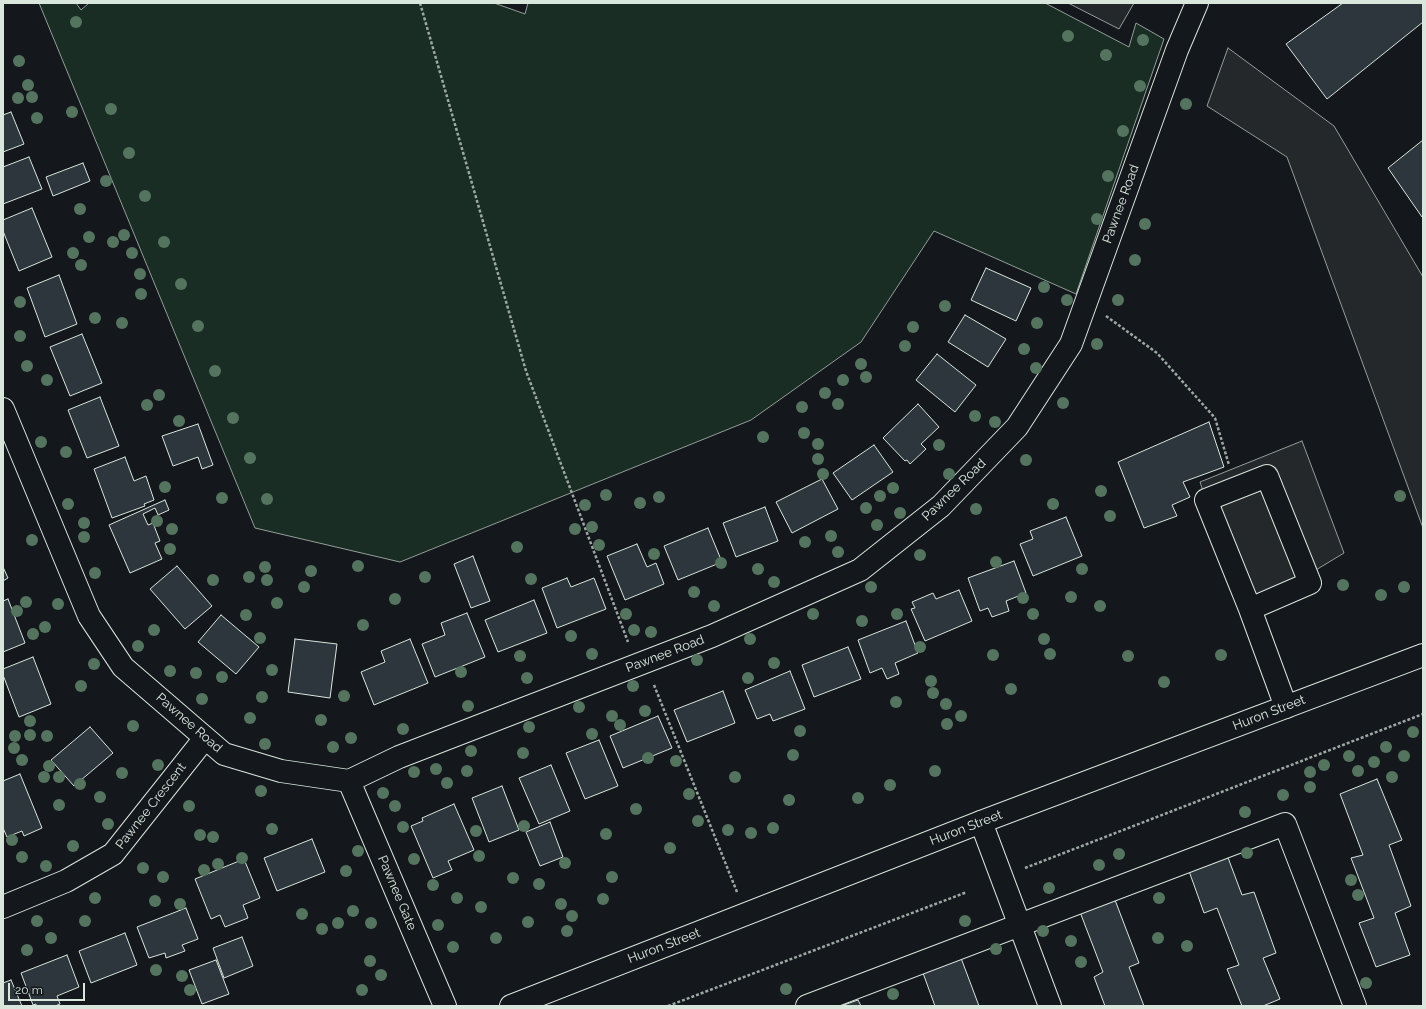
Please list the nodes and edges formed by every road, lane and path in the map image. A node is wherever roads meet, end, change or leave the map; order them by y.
1 (420, 3) edge
2 (1197, 3) edge
3 (1104, 315) dead end
4 (3, 409) edge
5 (1230, 470) dead end
6 (1250, 609) junction
7 (628, 642) dead end
8 (1423, 655) edge
9 (651, 678) dead end
10 (1286, 707) junction
11 (1423, 714) edge
12 (205, 738) junction
13 (349, 781) junction
14 (981, 822) junction
15 (1025, 868) dead end
16 (967, 892) dead end
17 (738, 894) dead end
18 (3, 907) edge
19 (1020, 925) junction
20 (445, 1006) edge
21 (511, 1006) edge
22 (668, 1006) edge
23 (807, 1006) edge
24 (1050, 1006) edge
25 (1355, 1006) edge

1 - 7 path
2 - 13 street, Pawnee Road
3 - 5 path
4 - 12 street, Pawnee Road
6 - 6 street
6 - 10 street
8 - 10 street, Huron Street
9 - 17 path
10 - 14 street, Huron Street
11 - 15 path
12 - 13 street, Pawnee Road
12 - 18 street, Pawnee Crescent
13 - 20 street, Pawnee Gate
14 - 19 street
14 - 21 street, Huron Street
16 - 22 path
19 - 23 street
19 - 24 street
19 - 25 street

